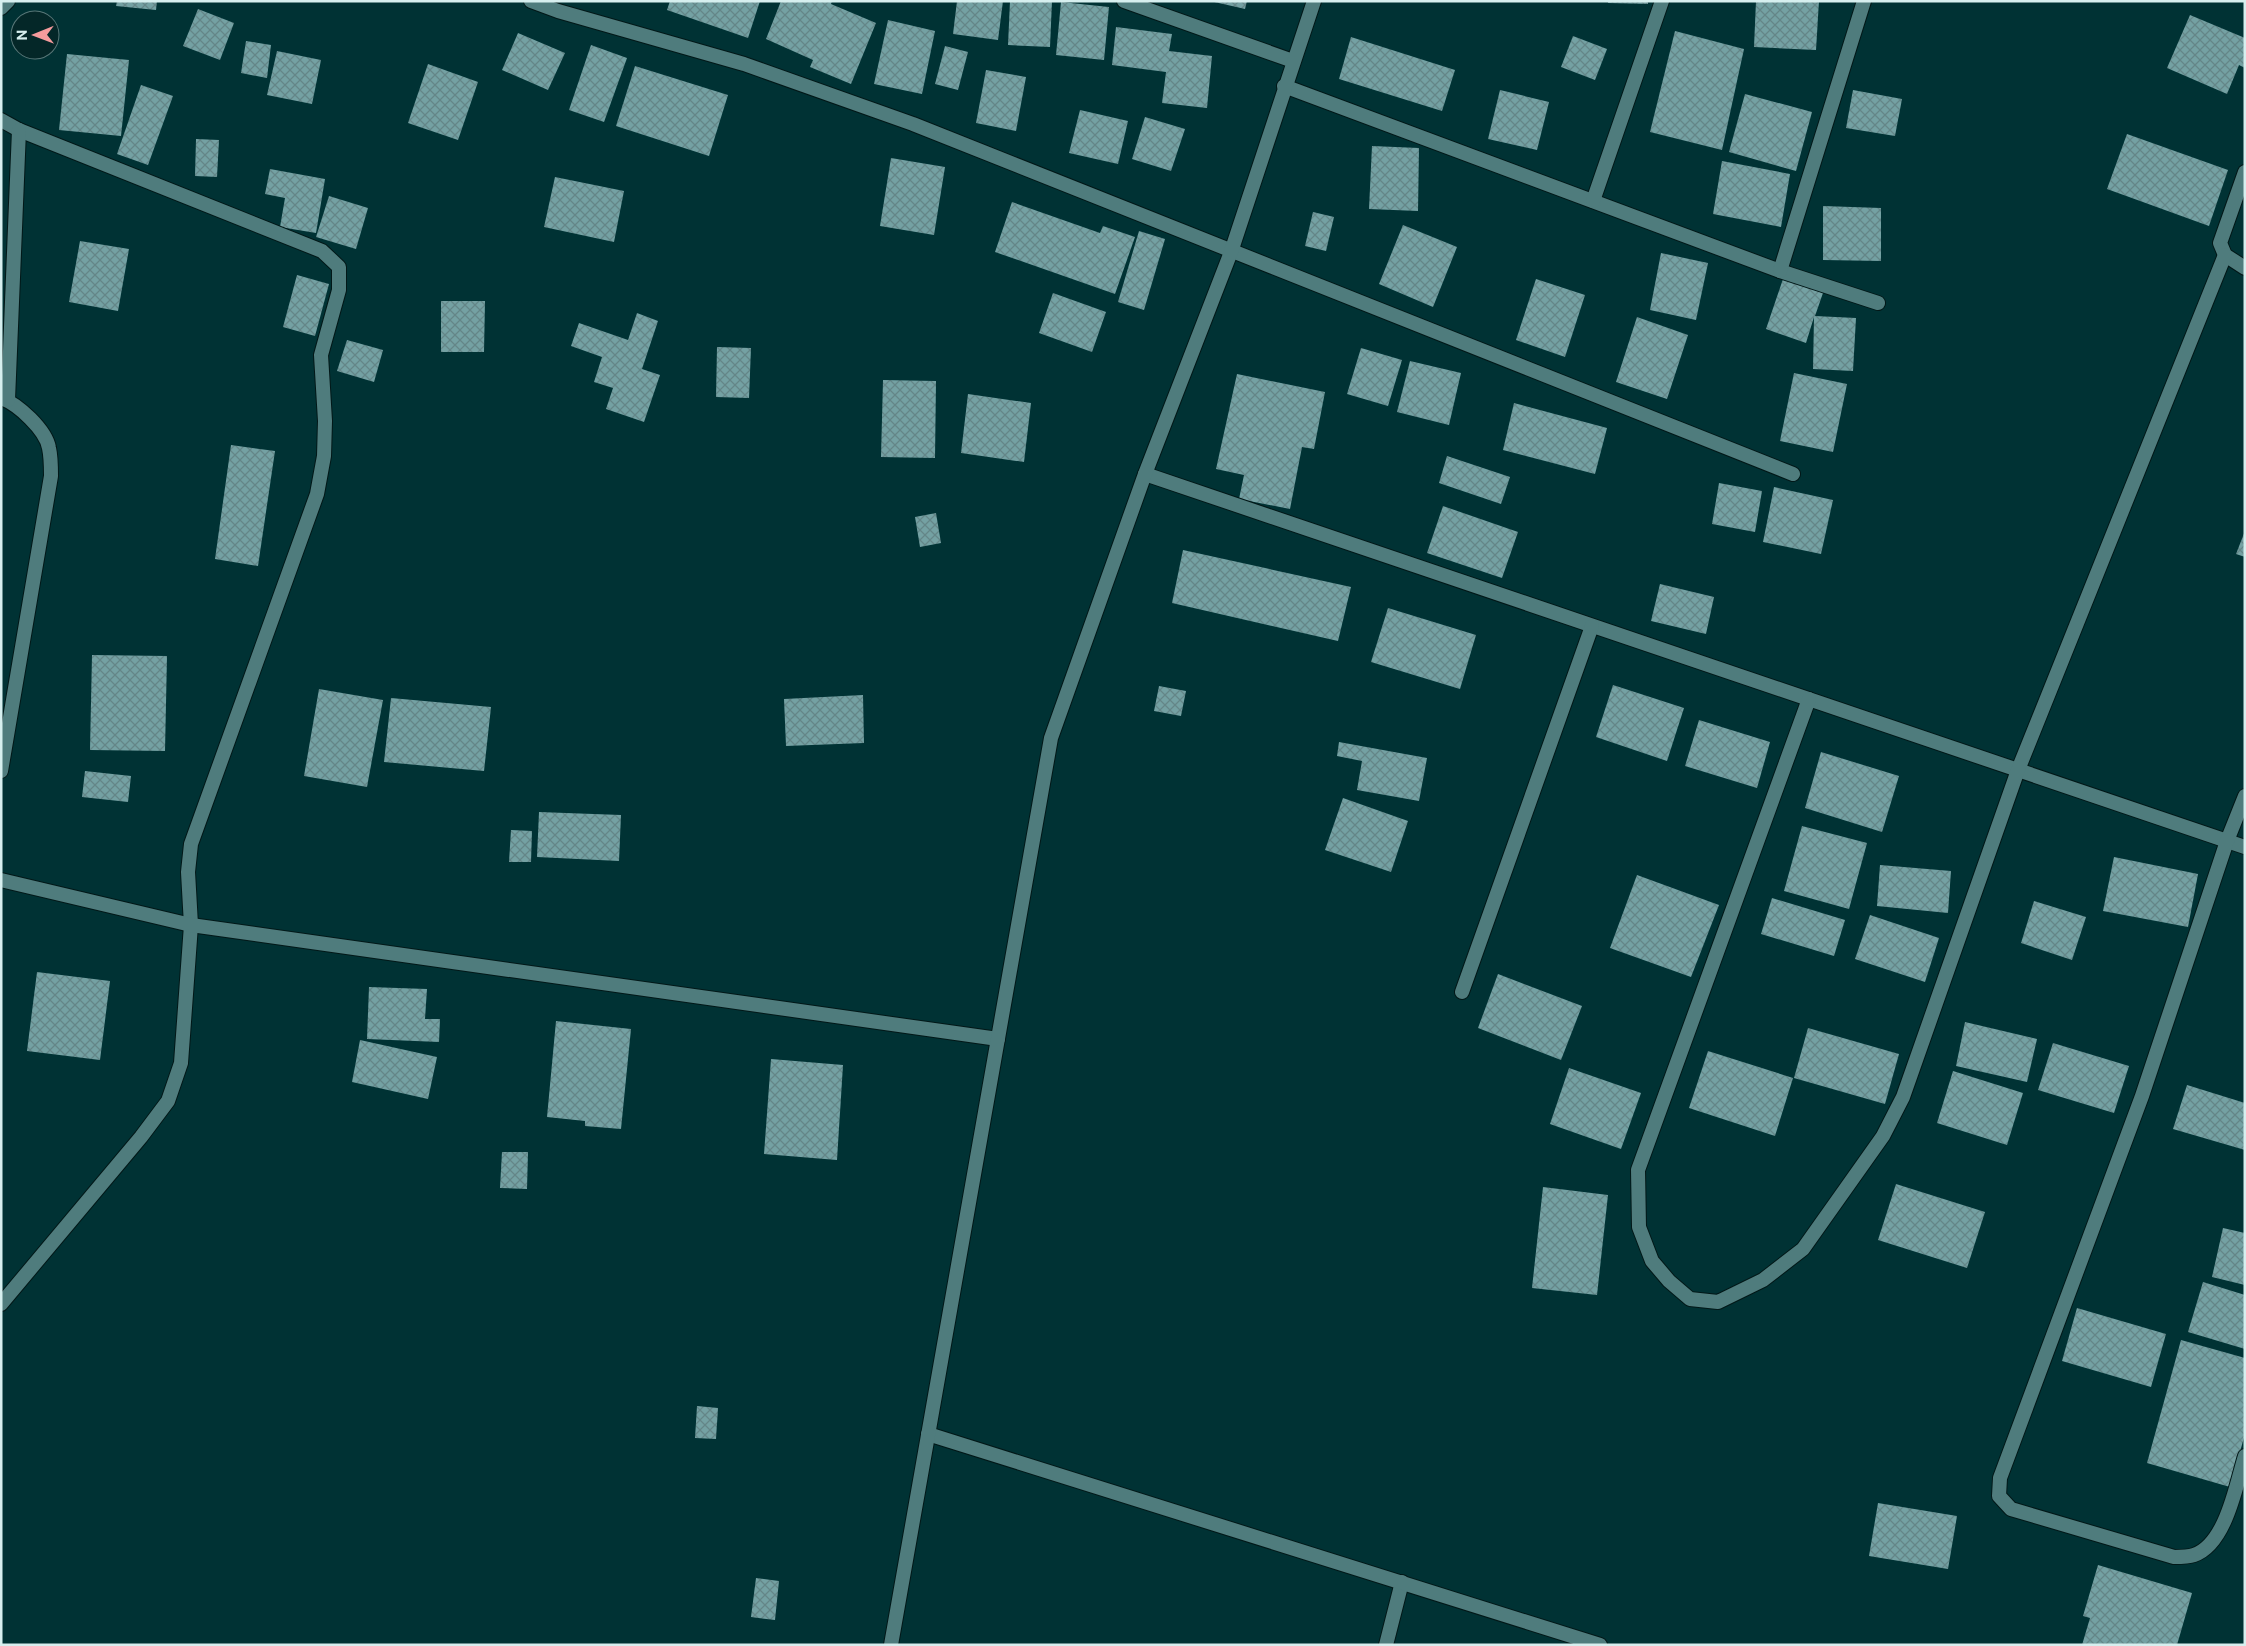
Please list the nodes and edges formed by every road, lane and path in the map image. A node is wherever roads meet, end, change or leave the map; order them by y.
1 (8, 1) edge
2 (531, 1) edge
3 (1124, 1) edge
4 (1314, 1) edge
5 (1662, 1) edge
6 (1864, 1) edge
7 (1, 8) edge
8 (1293, 61) junction
9 (1284, 86) junction
10 (1, 120) edge
11 (19, 130) junction
12 (2245, 172) edge
13 (1593, 201) junction
14 (1231, 252) junction
15 (2225, 255) junction
16 (2245, 268) edge
17 (1780, 271) junction
18 (1878, 303) dead end
19 (4, 399) edge
20 (1145, 474) junction
21 (1793, 474) dead end
22 (1592, 626) junction
23 (1809, 699) junction
24 (2018, 770) junction
25 (1, 771) edge
26 (2245, 796) edge
27 (2227, 841) junction
28 (2245, 847) edge
29 (1, 880) edge
30 (191, 925) junction
31 (1462, 992) dead end
32 (998, 1039) junction
33 (1, 1304) edge
34 (928, 1434) junction
35 (2245, 1456) edge
36 (1402, 1582) junction
37 (891, 1645) edge
38 (1386, 1645) edge
39 (1600, 1645) edge

1 - 7 street
2 - 14 street
3 - 8 street
4 - 8 street
5 - 13 street
6 - 17 street
8 - 9 street
9 - 13 street
9 - 14 street
10 - 11 street
11 - 19 street
11 - 30 street
12 - 15 street
13 - 17 street
14 - 20 street
14 - 21 street
15 - 16 street
15 - 24 street
17 - 18 street
19 - 25 street
20 - 22 street
20 - 32 street
22 - 23 street
22 - 31 street
23 - 24 street
23 - 24 street
24 - 27 street
26 - 27 street
27 - 28 street
27 - 35 street
29 - 30 street
30 - 32 street
30 - 33 street
32 - 34 street
34 - 36 street
34 - 37 street
36 - 38 street
36 - 39 street

